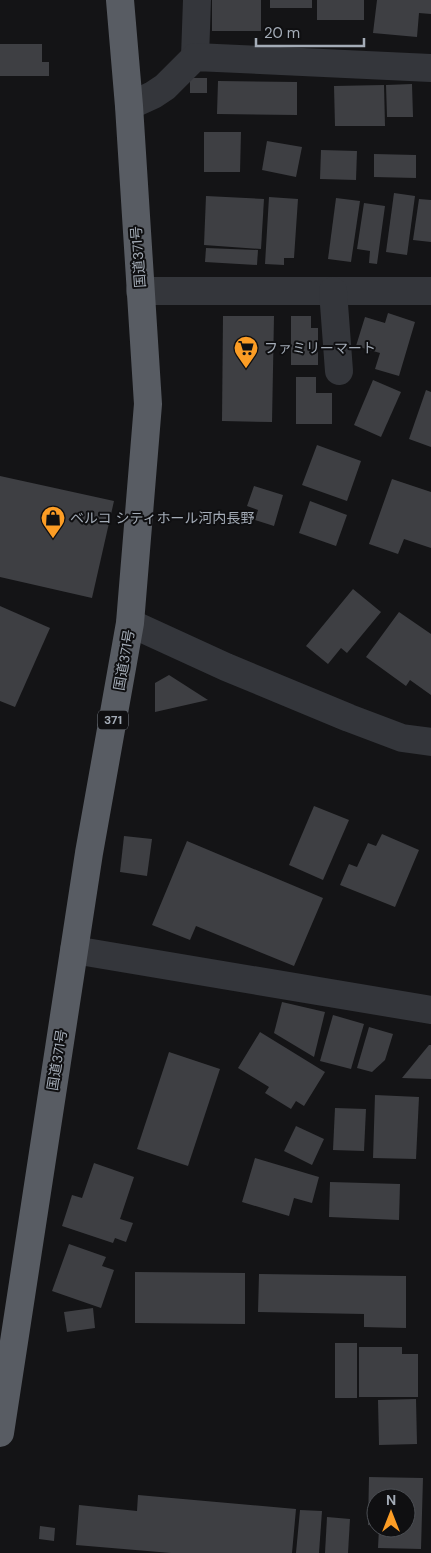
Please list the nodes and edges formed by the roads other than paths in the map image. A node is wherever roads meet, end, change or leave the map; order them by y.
1 (120, 0) edge
2 (197, 0) edge
3 (195, 57) junction
4 (431, 68) edge
5 (129, 106) junction
6 (140, 291) junction
7 (333, 291) junction
8 (431, 291) edge
9 (339, 371) dead end
10 (130, 623) junction
11 (431, 742) edge
12 (74, 950) junction
13 (431, 1010) edge
14 (0, 1433) edge

1 - 5 highway, 国道371号 / 371
2 - 3 street
3 - 4 street
3 - 5 street
5 - 6 highway, 国道371号 / 371
6 - 7 street
6 - 10 highway, 国道371号 / 371
7 - 8 street
7 - 9 street
10 - 11 street
10 - 12 highway, 国道371号 / 371
12 - 13 street
12 - 14 highway, 国道371号 / 371

